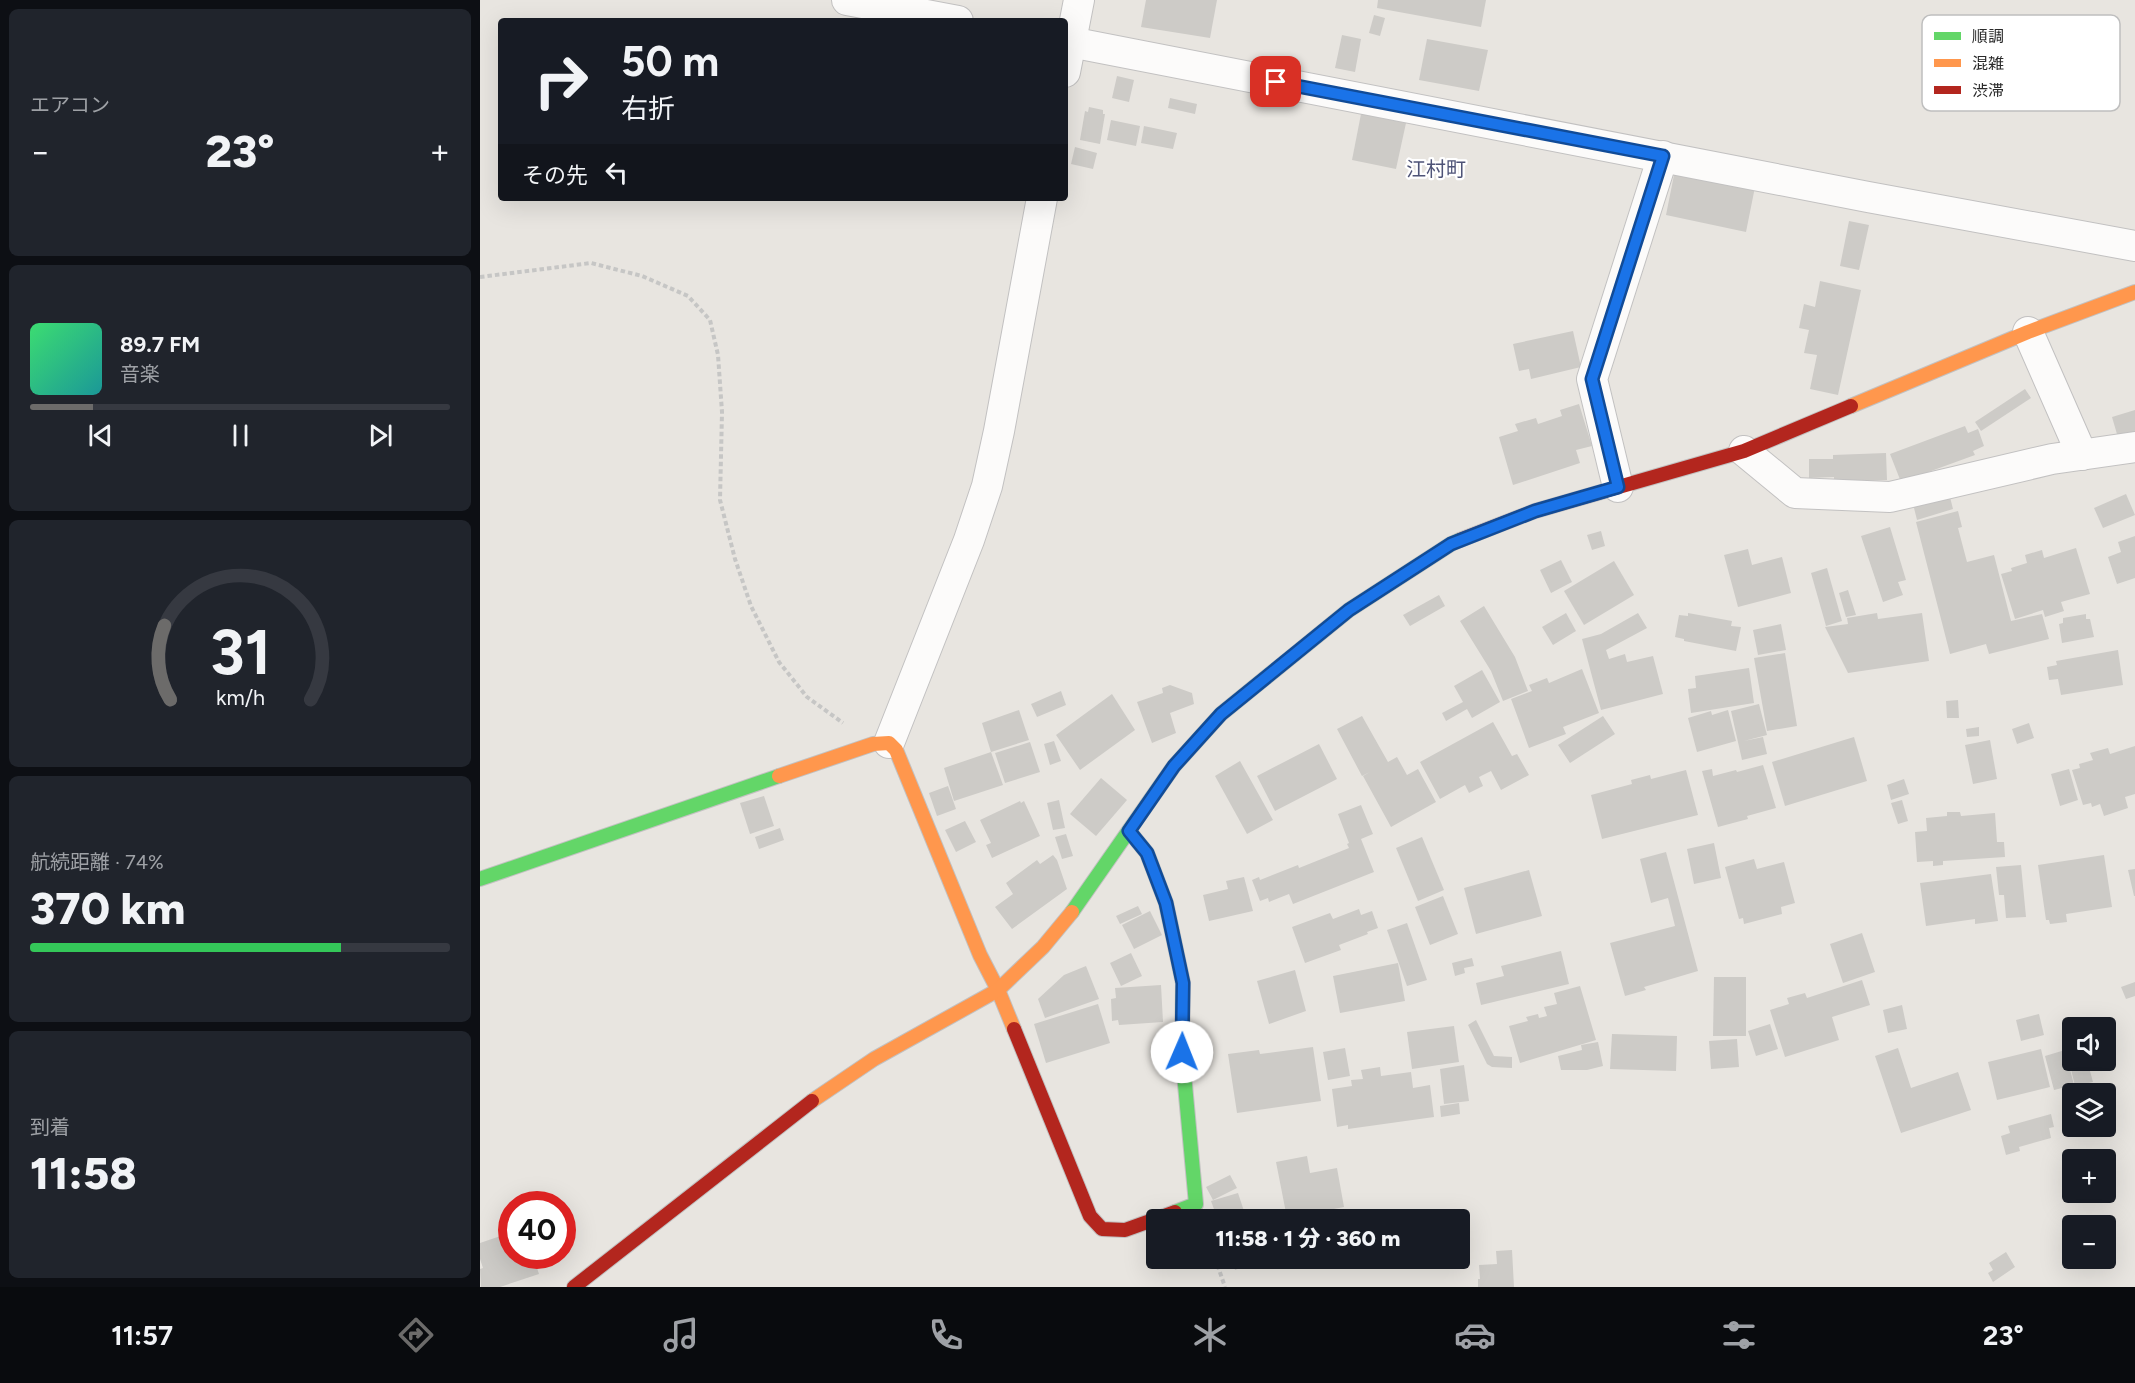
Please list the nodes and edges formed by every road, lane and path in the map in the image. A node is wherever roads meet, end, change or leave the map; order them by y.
1 (847, 0) edge
2 (1079, 0) edge
3 (942, 18) edge
4 (1068, 41) edge
5 (1663, 156) junction
6 (1041, 201) edge
7 (2135, 246) edge
8 (480, 278) edge
9 (2135, 291) edge
10 (2028, 332) junction
11 (2135, 447) edge
12 (1744, 451) junction
13 (2082, 455) junction
14 (1618, 487) junction
15 (881, 744) junction
16 (1129, 831) junction
17 (480, 879) edge
18 (998, 990) junction
19 (1219, 1269) edge
20 (574, 1287) edge
21 (1225, 1287) edge

1 - 3 street
2 - 4 street
4 - 5 street
5 - 7 street
5 - 14 street
6 - 15 street
8 - 15 path
9 - 10 street
10 - 12 street
10 - 13 street
11 - 13 street
12 - 13 street
12 - 14 street
14 - 16 street
15 - 17 street
15 - 18 street
16 - 18 street
16 - 18 street
18 - 20 street
19 - 21 path

